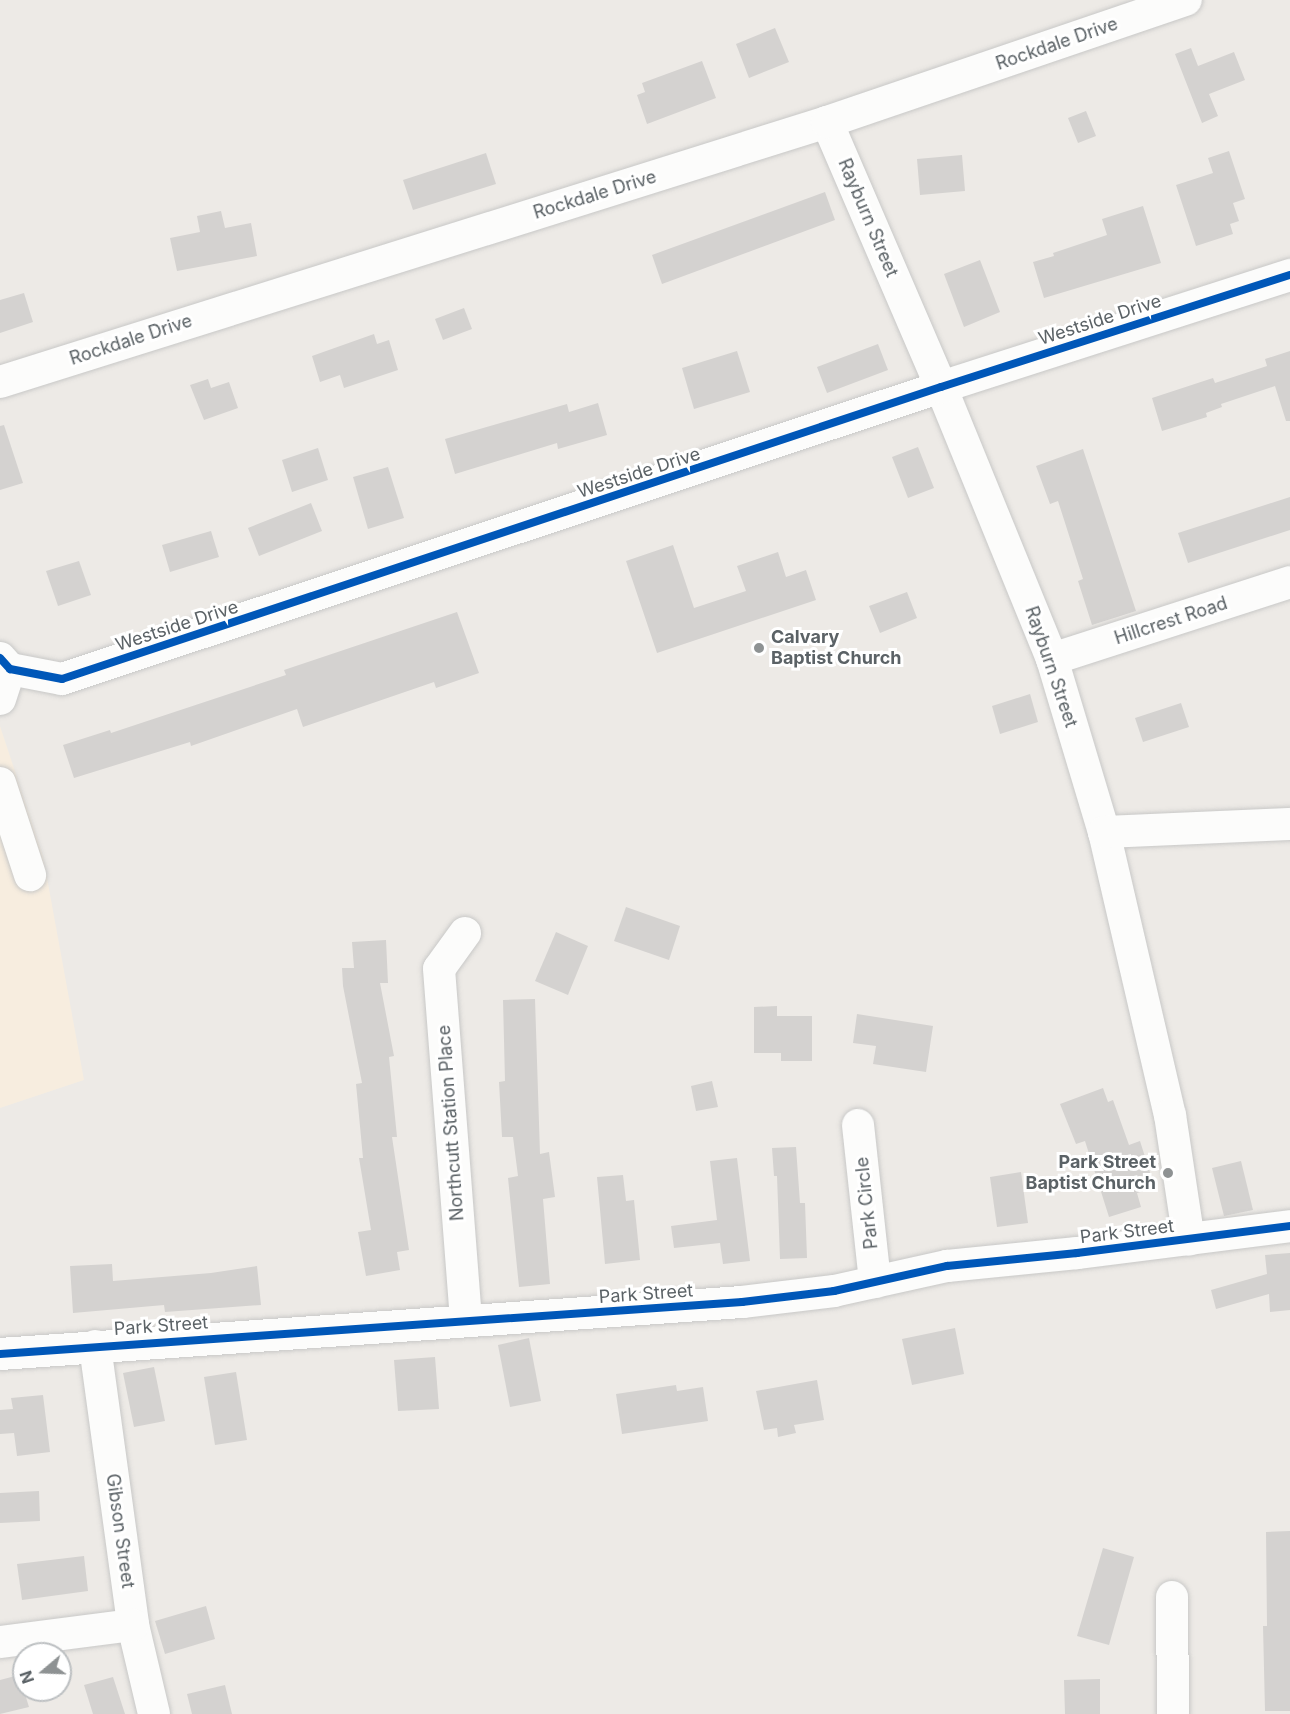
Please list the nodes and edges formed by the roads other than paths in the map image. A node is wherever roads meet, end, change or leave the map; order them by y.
1 (1186, 0) edge
2 (827, 123) junction
3 (1290, 275) edge
4 (0, 382) edge
5 (941, 387) junction
6 (1290, 582) edge
7 (1052, 659) junction
8 (5, 663) edge
9 (0, 699) edge
10 (0, 783) edge
11 (1290, 824) edge
12 (1104, 832) junction
13 (30, 875) dead end
14 (465, 933) dead end
15 (858, 1125) dead end
16 (1290, 1226) edge
17 (1189, 1240) junction
18 (875, 1282) junction
19 (466, 1321) junction
20 (95, 1346) junction
21 (0, 1354) edge
22 (1172, 1597) dead end
23 (133, 1625) junction
24 (0, 1642) edge
25 (154, 1714) edge
26 (1173, 1714) edge

1 - 2 street, Rockdale Drive
2 - 4 street, Rockdale Drive
2 - 5 street, Rayburn Street
3 - 5 street, Westside Drive
5 - 7 street, Rayburn Street
5 - 8 street, Westside Drive
6 - 7 street, Hillcrest Road
7 - 12 street, Rayburn Street
8 - 9 street
10 - 13 street
11 - 12 street
12 - 17 street, Rayburn Street
14 - 19 street, Northcutt Station Place
15 - 18 street, Park Circle
16 - 17 street, Park Street
17 - 18 street, Park Street
18 - 19 street, Park Street
19 - 20 street, Park Street
20 - 21 street, Park Street
20 - 23 street, Gibson Street
22 - 26 street
23 - 24 street
23 - 25 street, Gibson Street

